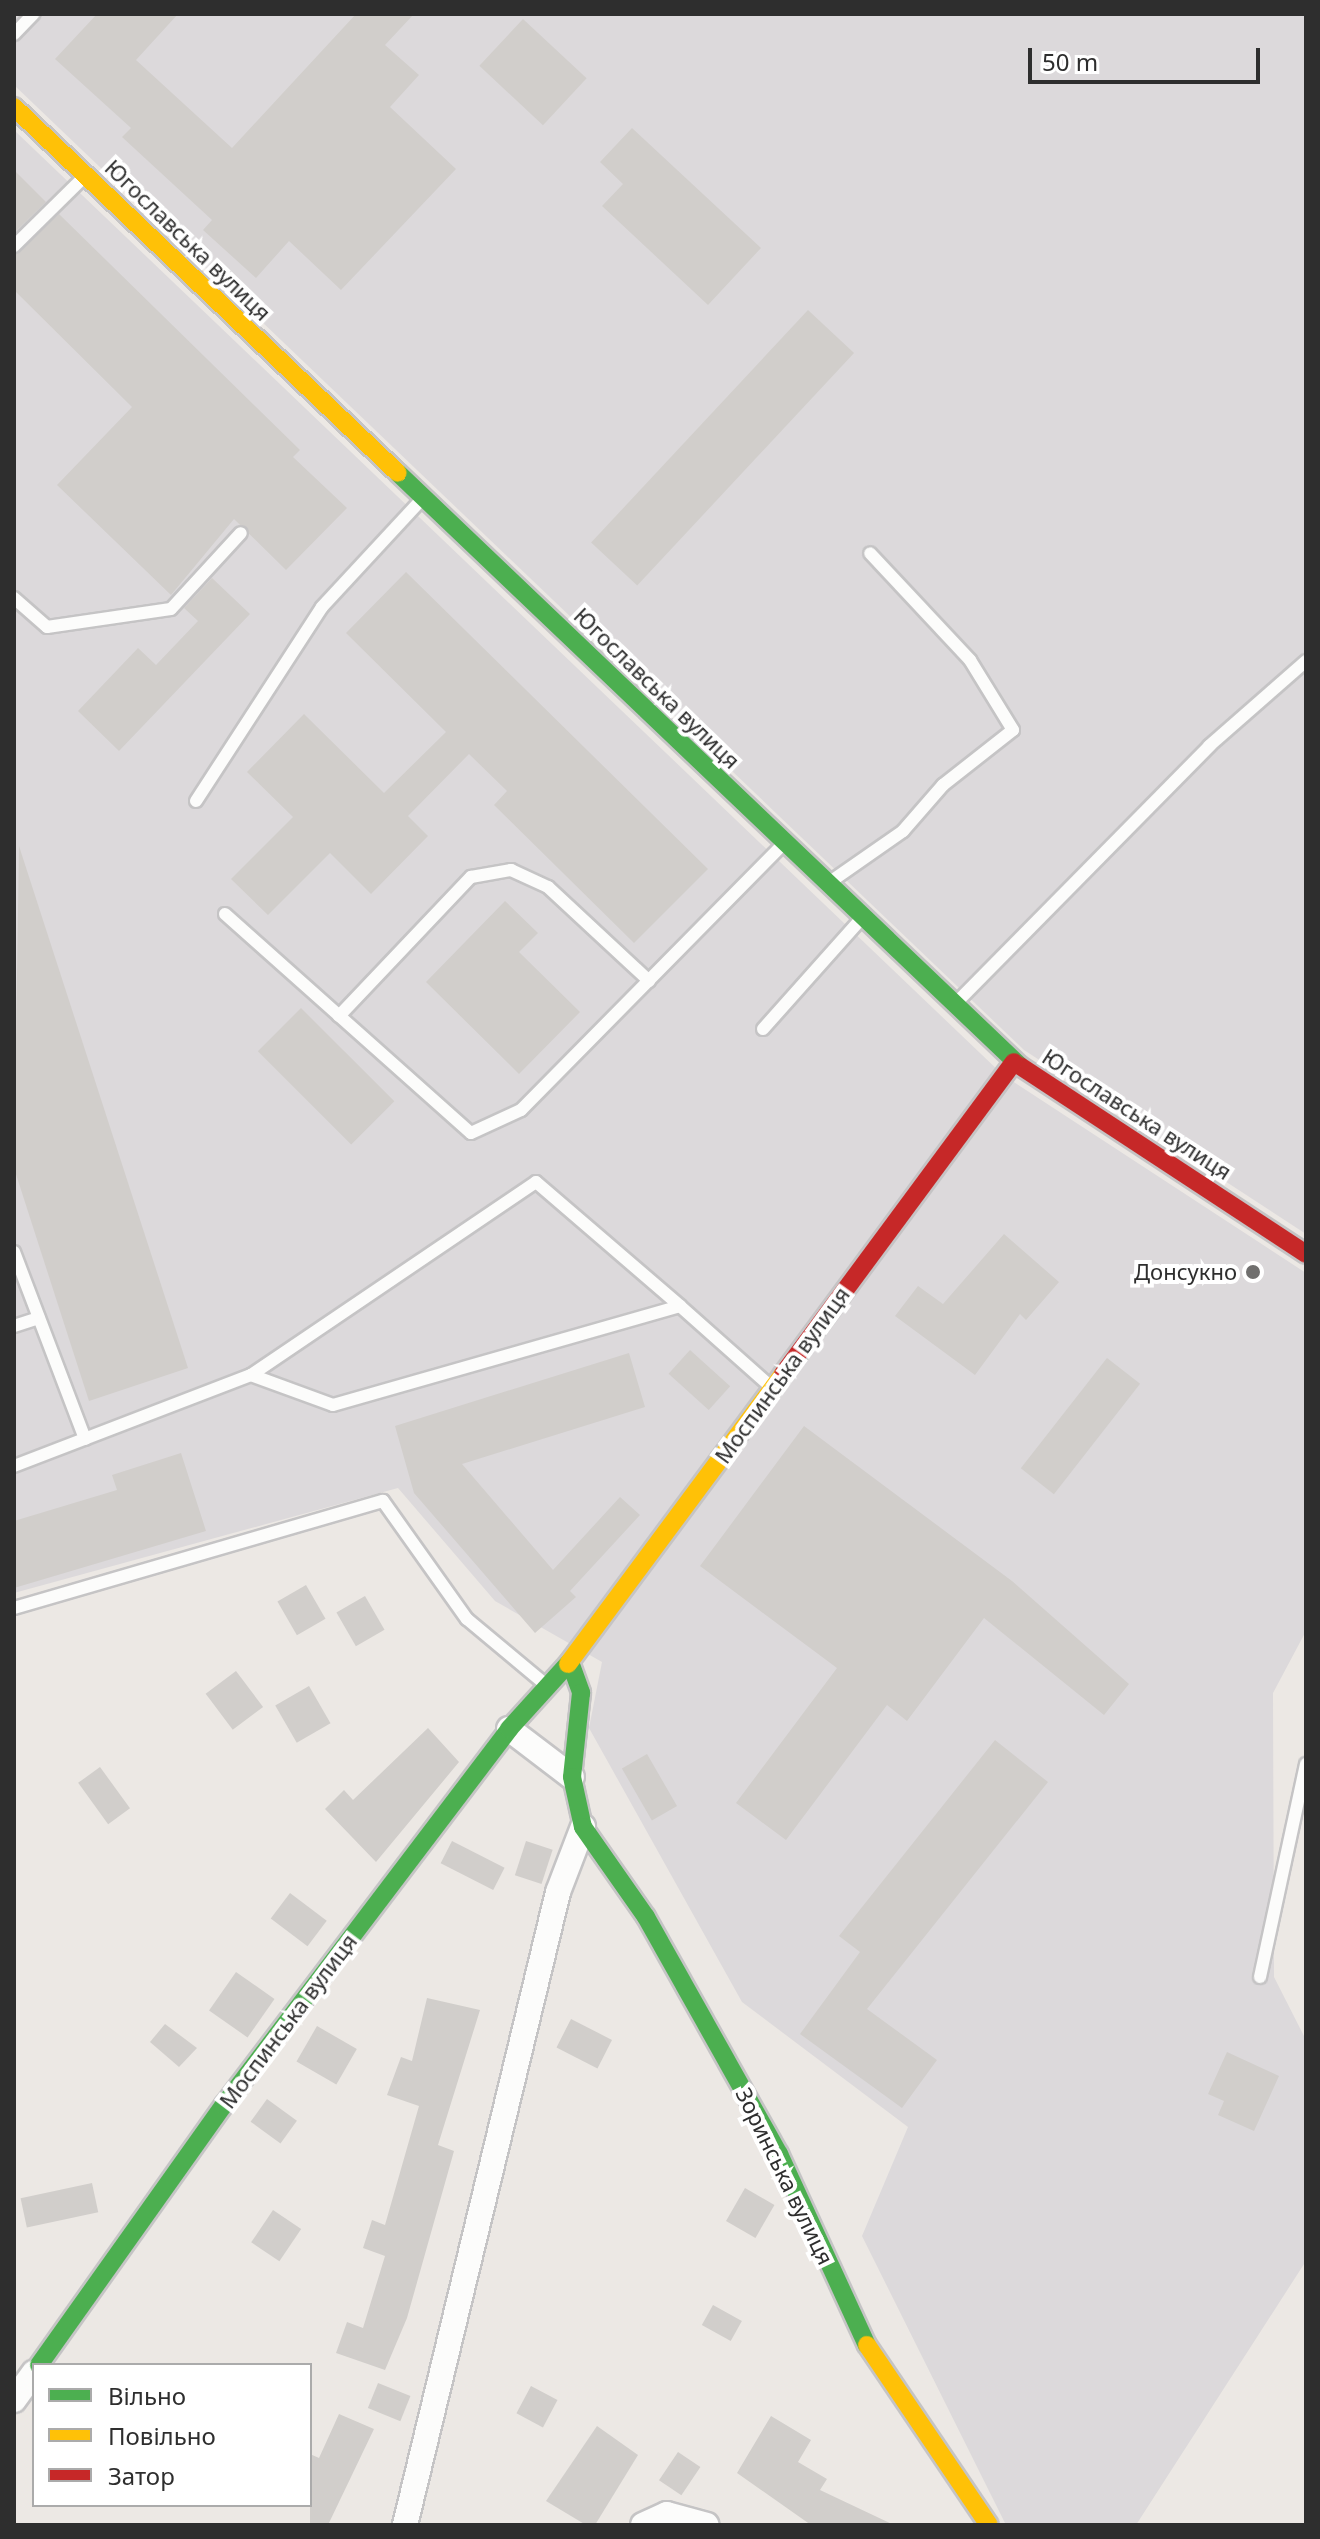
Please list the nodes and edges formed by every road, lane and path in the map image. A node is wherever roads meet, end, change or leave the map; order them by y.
1 (33, 14) edge
2 (14, 34) edge
3 (14, 107) edge
4 (85, 175) junction
5 (14, 246) edge
6 (423, 498) junction
7 (241, 533) dead end
8 (870, 553) dead end
9 (14, 598) edge
10 (1306, 661) edge
11 (196, 801) dead end
12 (784, 843) junction
13 (828, 884) junction
14 (225, 914) dead end
15 (862, 918) junction
16 (649, 981) junction
17 (954, 1005) junction
18 (339, 1016) junction
19 (763, 1029) dead end
20 (1014, 1062) junction
21 (14, 1252) edge
22 (1306, 1254) edge
23 (680, 1306) junction
24 (39, 1318) junction
25 (14, 1326) edge
26 (251, 1375) junction
27 (772, 1388) junction
28 (85, 1439) junction
29 (14, 1466) edge
30 (14, 1608) edge
31 (570, 1662) junction
32 (545, 1684) junction
33 (509, 1729) junction
34 (1306, 1764) edge
35 (572, 1777) junction
36 (583, 1827) junction
37 (1260, 1977) dead end
38 (40, 2363) edge
39 (32, 2375) edge
40 (14, 2400) edge
41 (405, 2525) edge
42 (643, 2525) edge
43 (707, 2525) edge
44 (989, 2525) edge

1 - 2 lane
3 - 4 street, Югославська вулиця
4 - 5 lane
4 - 6 street, Югославська вулиця
6 - 11 lane
6 - 12 street, Югославська вулиця
7 - 9 lane
8 - 13 lane
10 - 17 lane
12 - 13 street, Югославська вулиця
12 - 16 lane
13 - 15 street, Югославська вулиця
14 - 18 lane
15 - 17 street, Югославська вулиця
15 - 19 lane
16 - 18 lane
16 - 18 lane
17 - 20 street, Югославська вулиця
20 - 22 street, Югославська вулиця
20 - 27 street, Моспинська вулиця
21 - 24 lane
23 - 26 lane
23 - 26 lane
23 - 27 lane
24 - 25 lane
24 - 28 lane
26 - 28 lane
27 - 31 street, Моспинська вулиця
28 - 29 lane
30 - 32 lane
31 - 32 street, Моспинська вулиця
31 - 35 street, Зоринська вулиця
32 - 33 street, Моспинська вулиця
33 - 35 street
33 - 38 street, Моспинська вулиця
34 - 37 lane
35 - 36 street, Зоринська вулиця
36 - 41 street
36 - 44 street, Зоринська вулиця
39 - 40 street
42 - 43 street

